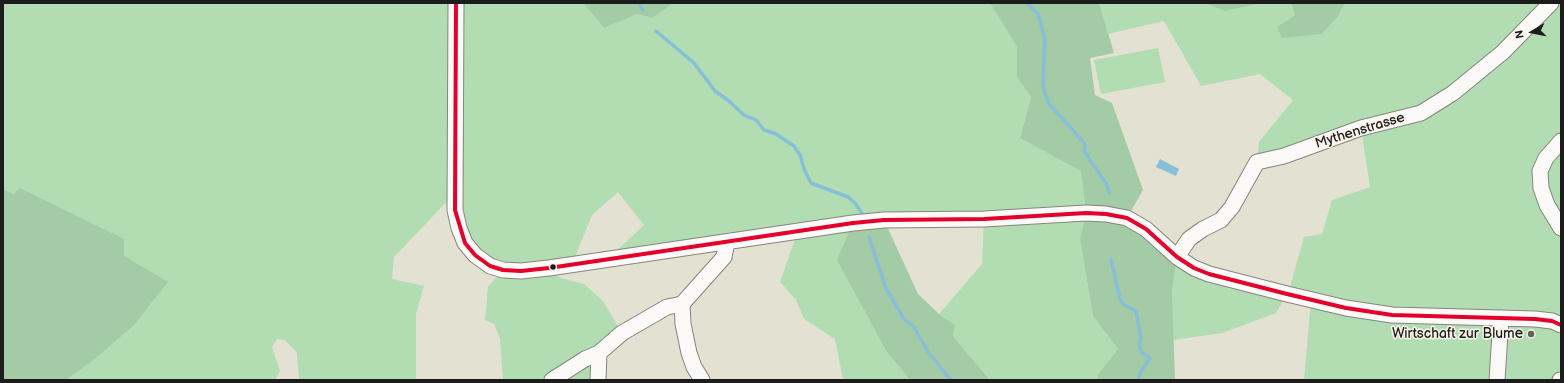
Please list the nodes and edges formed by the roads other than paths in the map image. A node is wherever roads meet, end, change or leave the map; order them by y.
1 (456, 3) edge
2 (1551, 3) edge
3 (1561, 140) edge
4 (1561, 228) edge
5 (727, 242) junction
6 (1176, 257) junction
7 (682, 304) junction
8 (1501, 318) junction
9 (1561, 325) edge
10 (599, 353) junction
11 (552, 380) edge
12 (598, 380) edge
13 (702, 380) edge
14 (1497, 380) edge

1 - 5 street
2 - 6 street, Mythenstrasse
3 - 4 street
5 - 6 street
5 - 7 street
6 - 8 street
7 - 10 street
7 - 13 street
8 - 9 street
8 - 14 street
10 - 11 street
10 - 12 street

